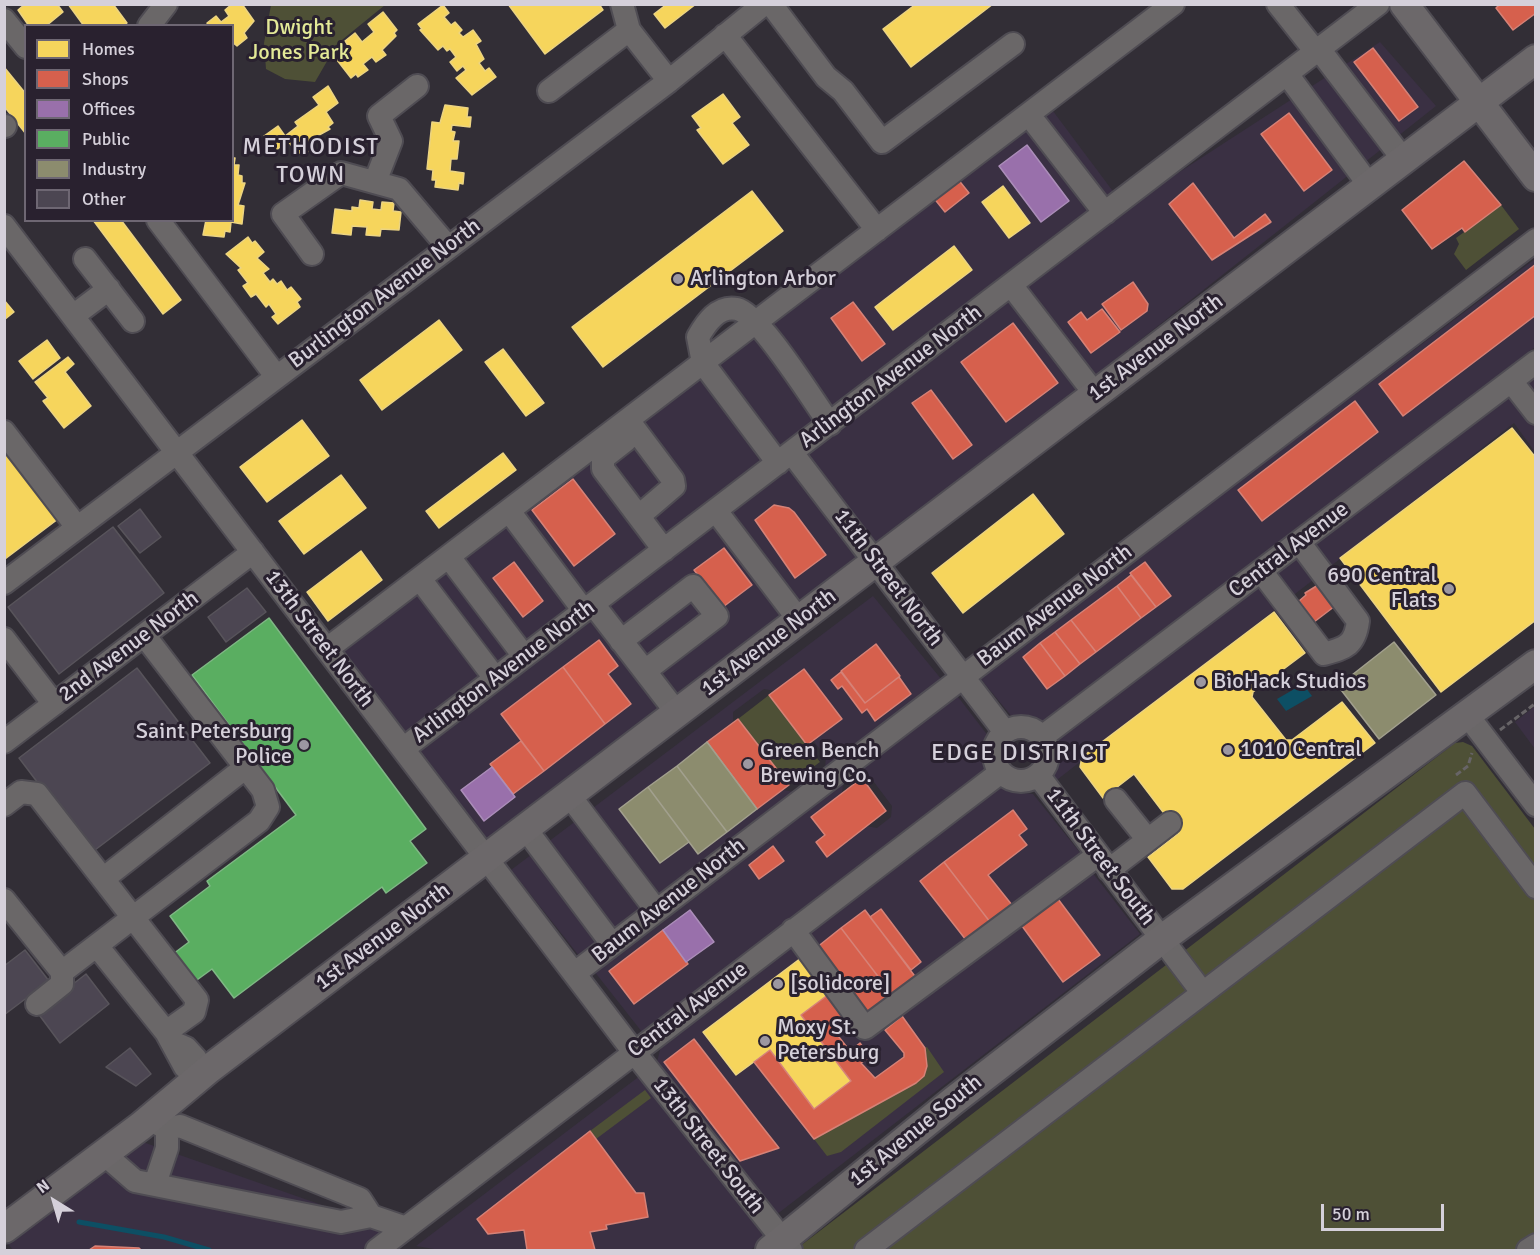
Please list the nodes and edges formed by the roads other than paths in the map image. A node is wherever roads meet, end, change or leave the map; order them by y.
1 (166, 4) edge
2 (622, 4) edge
3 (764, 4) edge
4 (771, 4) edge
5 (1173, 4) edge
6 (1278, 4) edge
7 (1378, 4) edge
8 (1404, 4) edge
9 (4, 20) edge
10 (151, 24) edge
11 (630, 30) junction
12 (725, 35) junction
13 (1013, 44) dead end
14 (24, 45) edge
15 (1318, 51) junction
16 (1536, 59) edge
17 (1287, 74) junction
18 (669, 81) junction
19 (417, 86) dead end
20 (549, 92) dead end
21 (1478, 102) junction
22 (1036, 124) dead end
23 (1403, 159) junction
24 (1536, 177) edge
25 (375, 182) junction
26 (1369, 185) junction
27 (1105, 213) junction
28 (160, 222) edge
29 (4, 226) edge
30 (878, 230) junction
31 (1536, 240) edge
32 (448, 247) junction
33 (312, 254) dead end
34 (85, 259) dead end
35 (1011, 285) junction
36 (108, 289) junction
37 (73, 316) junction
38 (133, 321) dead end
39 (758, 322) junction
40 (1536, 362) edge
41 (703, 363) junction
42 (276, 376) junction
43 (1511, 381) junction
44 (1095, 394) junction
45 (1536, 413) edge
46 (830, 424) junction
47 (632, 426) junction
48 (4, 432) edge
49 (177, 452) junction
50 (785, 458) junction
51 (508, 511) junction
52 (716, 511) junction
53 (639, 516) junction
54 (77, 527) junction
55 (1299, 542) junction
56 (664, 550) junction
57 (253, 552) junction
58 (449, 556) junction
59 (875, 562) junction
60 (1261, 571) junction
61 (420, 579) junction
62 (4, 583) edge
63 (588, 607) junction
64 (800, 620) junction
65 (144, 635) junction
66 (4, 639) edge
67 (621, 641) junction
68 (327, 649) junction
69 (524, 656) junction
70 (1536, 664) edge
71 (645, 671) junction
72 (963, 676) junction
73 (495, 678) junction
74 (54, 704) junction
75 (677, 713) junction
76 (1468, 716) junction
77 (1005, 732) junction
78 (1042, 737) junction
79 (4, 742) edge
80 (403, 748) junction
81 (246, 767) junction
82 (1001, 772) junction
83 (1038, 775) junction
84 (569, 795) junction
85 (1116, 800) dead end
86 (4, 805) edge
87 (1536, 805) edge
88 (1170, 823) dead end
89 (525, 828) junction
90 (1148, 840) junction
91 (486, 858) junction
92 (1103, 863) junction
93 (103, 879) junction
94 (1536, 887) edge
95 (4, 900) edge
96 (656, 910) junction
97 (133, 918) junction
98 (793, 930) junction
99 (1162, 939) junction
100 (612, 944) junction
101 (97, 946) junction
102 (62, 972) junction
103 (575, 973) junction
104 (1202, 992) junction
105 (37, 1004) dead end
106 (170, 1038) junction
107 (634, 1052) junction
108 (198, 1073) junction
109 (158, 1124) junction
110 (104, 1154) junction
111 (155, 1184) junction
112 (366, 1207) junction
113 (406, 1228) junction
114 (4, 1229) edge
115 (1536, 1245) edge
116 (781, 1247) edge
117 (377, 1251) edge
118 (866, 1251) edge
119 (1528, 1251) edge

1 - 10 street
2 - 11 street
3 - 12 street, Burlington Avenue North
4 - 13 street
5 - 30 street
6 - 15 street
7 - 15 street, Arlington Avenue North
8 - 21 main road
9 - 14 street
11 - 18 street
11 - 20 street
12 - 18 street, Burlington Avenue North
12 - 30 street
15 - 17 street, Arlington Avenue North
15 - 23 street
16 - 21 main road, 1st Avenue North
17 - 26 street
17 - 27 street, Arlington Avenue North
18 - 32 street, Burlington Avenue North
19 - 25 street
21 - 23 main road, 1st Avenue North
21 - 24 main road
22 - 27 street
23 - 26 main road, 1st Avenue North
25 - 32 street
25 - 33 street
26 - 44 main road, 1st Avenue North
27 - 35 street, Arlington Avenue North
28 - 42 street
29 - 37 street, 13th Street North
30 - 39 street
31 - 72 street, Baum Avenue North
32 - 42 street, Burlington Avenue North
34 - 36 street
35 - 44 street
35 - 46 street, Arlington Avenue North
36 - 37 street
36 - 38 street
37 - 49 street, 13th Street North
39 - 41 street
39 - 41 street
39 - 46 street
40 - 43 street, Central Avenue
41 - 47 street
41 - 50 street, 11th Street North
42 - 49 street, Burlington Avenue North
43 - 45 street
43 - 55 street, Central Avenue
44 - 59 main road, 1st Avenue North
46 - 50 street, Arlington Avenue North
47 - 51 street
47 - 53 street
47 - 53 street
48 - 54 street
49 - 54 street, Burlington Avenue North
49 - 57 street, 13th Street North
50 - 52 street, Arlington Avenue North
50 - 59 street, 11th Street North
51 - 58 street
51 - 63 street
52 - 56 street, Arlington Avenue North
52 - 64 street
53 - 56 street
54 - 62 street, Burlington Avenue North
55 - 60 street, Central Avenue
55 - 60 street
56 - 63 street, Arlington Avenue North
57 - 65 street, 2nd Avenue North
57 - 68 street, 13th Street North
58 - 61 street
58 - 69 street
59 - 64 main road, 1st Avenue North
59 - 72 street, 11th Street North
60 - 78 street, Central Avenue
61 - 68 street
61 - 73 street
63 - 67 street
63 - 69 street, Arlington Avenue North
64 - 75 main road, 1st Avenue North
65 - 74 street, 2nd Avenue North
65 - 81 street
66 - 74 street
67 - 71 street
67 - 71 street
68 - 80 street, 13th Street North
69 - 73 street, Arlington Avenue North
70 - 76 main road, 1st Avenue South
71 - 75 street
72 - 77 street, 11th Street North
72 - 96 street, Baum Avenue North
73 - 80 street, Arlington Avenue North
74 - 79 street, 2nd Avenue North
75 - 84 main road, 1st Avenue North
76 - 87 street
76 - 99 main road, 1st Avenue South
77 - 78 street
77 - 82 street
78 - 83 street
80 - 91 street, 13th Street North
81 - 93 street
81 - 97 street
82 - 83 street
82 - 98 street, Central Avenue
83 - 92 street, 11th Street South
84 - 89 main road, 1st Avenue North
84 - 96 street
85 - 90 street
86 - 93 street
88 - 90 street
89 - 91 main road, 1st Avenue North
89 - 100 street
90 - 92 street
91 - 103 street, 13th Street North
91 - 108 main road, 1st Avenue North
92 - 98 street
92 - 99 street, 11th Street South
93 - 97 street
94 - 104 street
95 - 102 street
96 - 100 street, Baum Avenue North
97 - 101 street
97 - 106 street
98 - 107 street, Central Avenue
99 - 104 street, 11th Street South
99 - 116 main road, 1st Avenue South
100 - 103 street, Baum Avenue North
101 - 102 street
101 - 106 street
102 - 105 street
103 - 107 street, 13th Street North
104 - 118 street
106 - 108 street
107 - 113 street, Central Avenue
107 - 116 street, 13th Street South
108 - 109 main road, 1st Avenue North
109 - 110 main road, 1st Avenue North
109 - 111 street
109 - 112 street
110 - 111 street
110 - 114 main road, 1st Avenue North
111 - 112 street
112 - 113 street
113 - 117 street, Central Avenue
115 - 119 street

